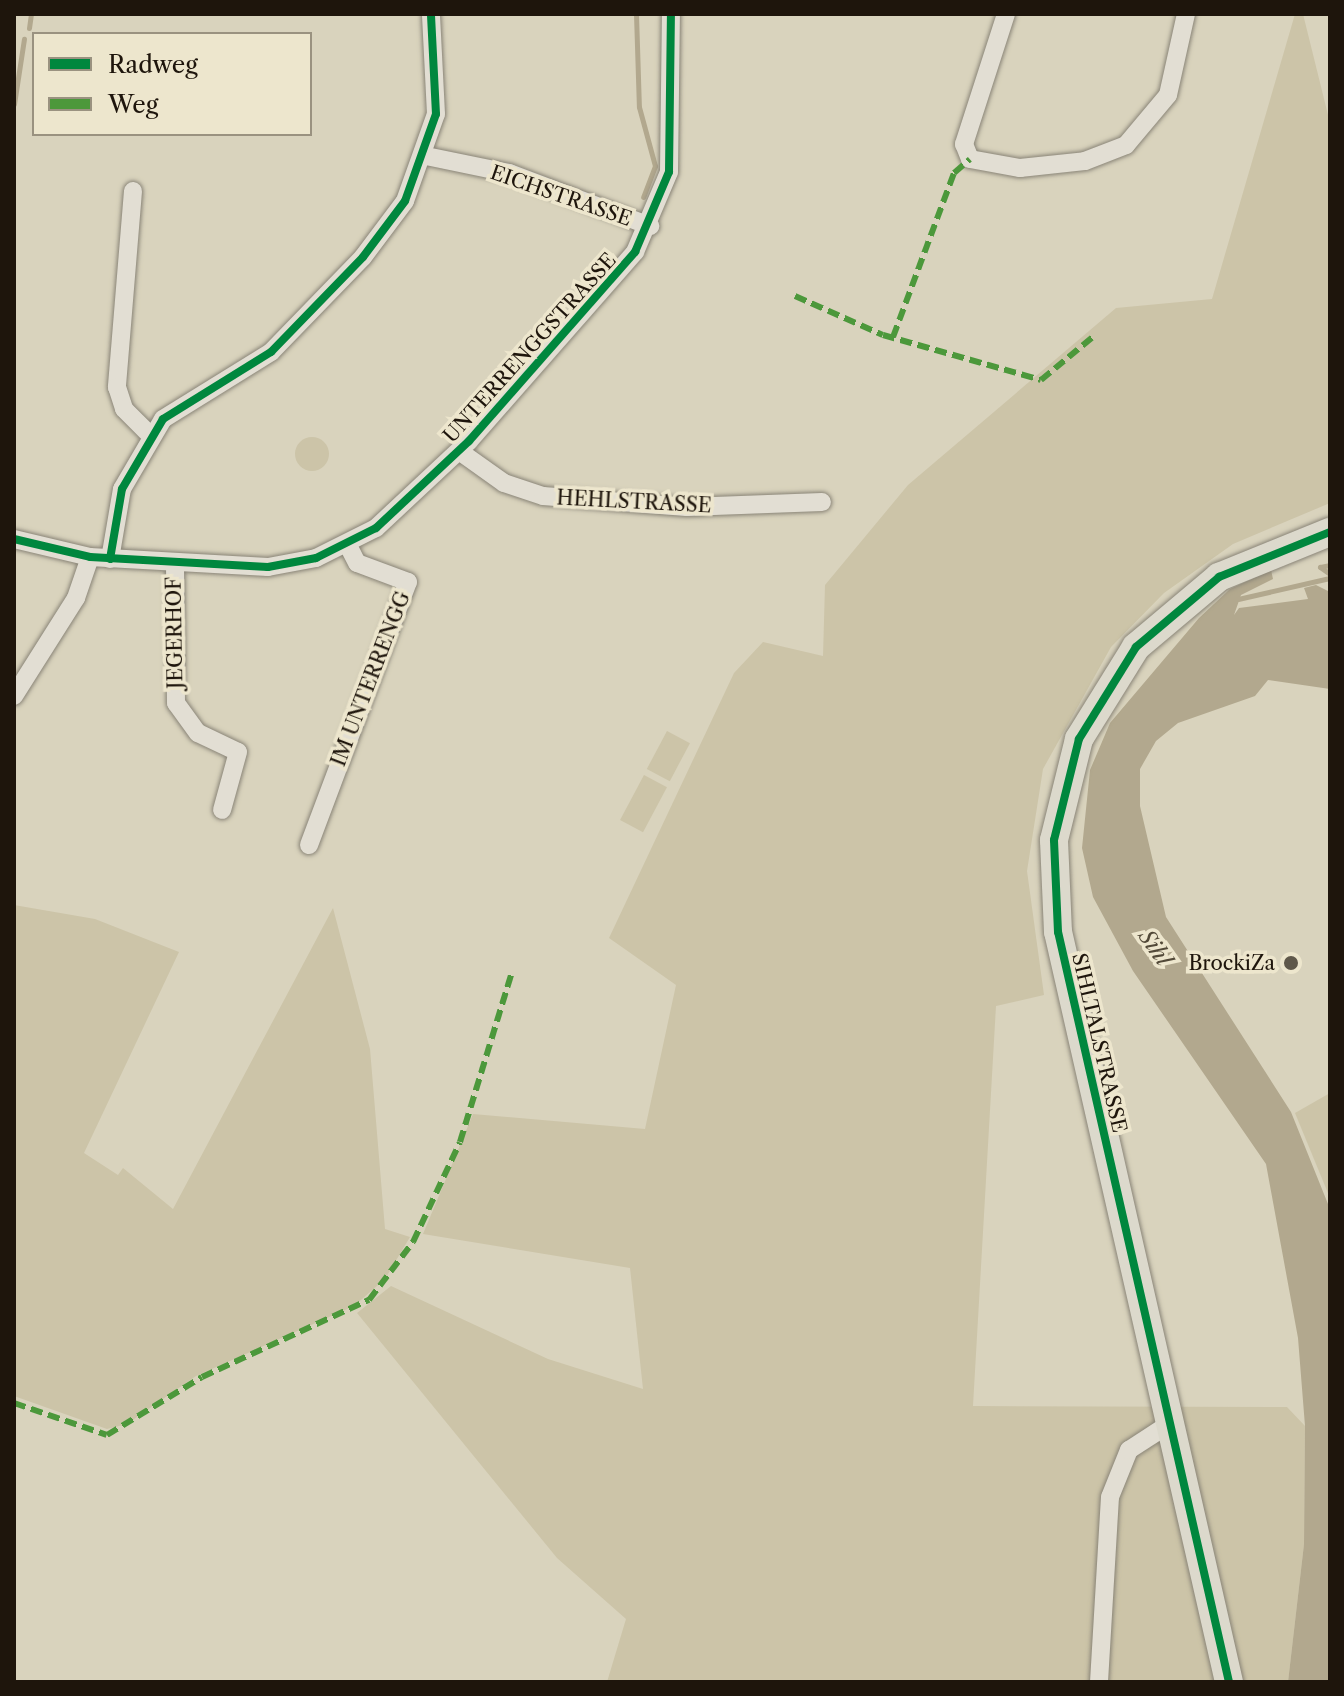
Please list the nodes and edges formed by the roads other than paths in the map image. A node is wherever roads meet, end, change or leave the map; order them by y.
1 (431, 14) edge
2 (671, 14) edge
3 (1006, 14) edge
4 (1186, 14) edge
5 (426, 156) junction
6 (133, 191) dead end
7 (650, 226) junction
8 (150, 435) junction
9 (459, 451) junction
10 (822, 502) dead end
11 (1330, 532) edge
12 (14, 539) edge
13 (348, 545) junction
14 (90, 557) junction
15 (110, 559) junction
16 (175, 562) junction
17 (14, 696) edge
18 (222, 810) dead end
19 (309, 845) dead end
20 (1169, 1424) junction
21 (1099, 1682) edge
22 (1229, 1682) edge

1 - 5 street
2 - 7 street, UNTERRENGGSTRASSE
3 - 4 street
5 - 7 street, EICHSTRASSE
5 - 8 street
6 - 8 street
7 - 9 street, UNTERRENGGSTRASSE
8 - 15 street
9 - 10 street, HEHLSTRASSE
9 - 13 street, UNTERRENGGSTRASSE
11 - 20 main road, SIHLTALSTRASSE
12 - 14 street, UNTERRENGGSTRASSE
13 - 16 street, UNTERRENGGSTRASSE
13 - 19 street, IM UNTERRENGG
14 - 15 street, UNTERRENGGSTRASSE
14 - 17 street
15 - 16 street, UNTERRENGGSTRASSE
16 - 18 street, JEGERHOF
20 - 21 street
20 - 22 main road, SIHLTALSTRASSE

